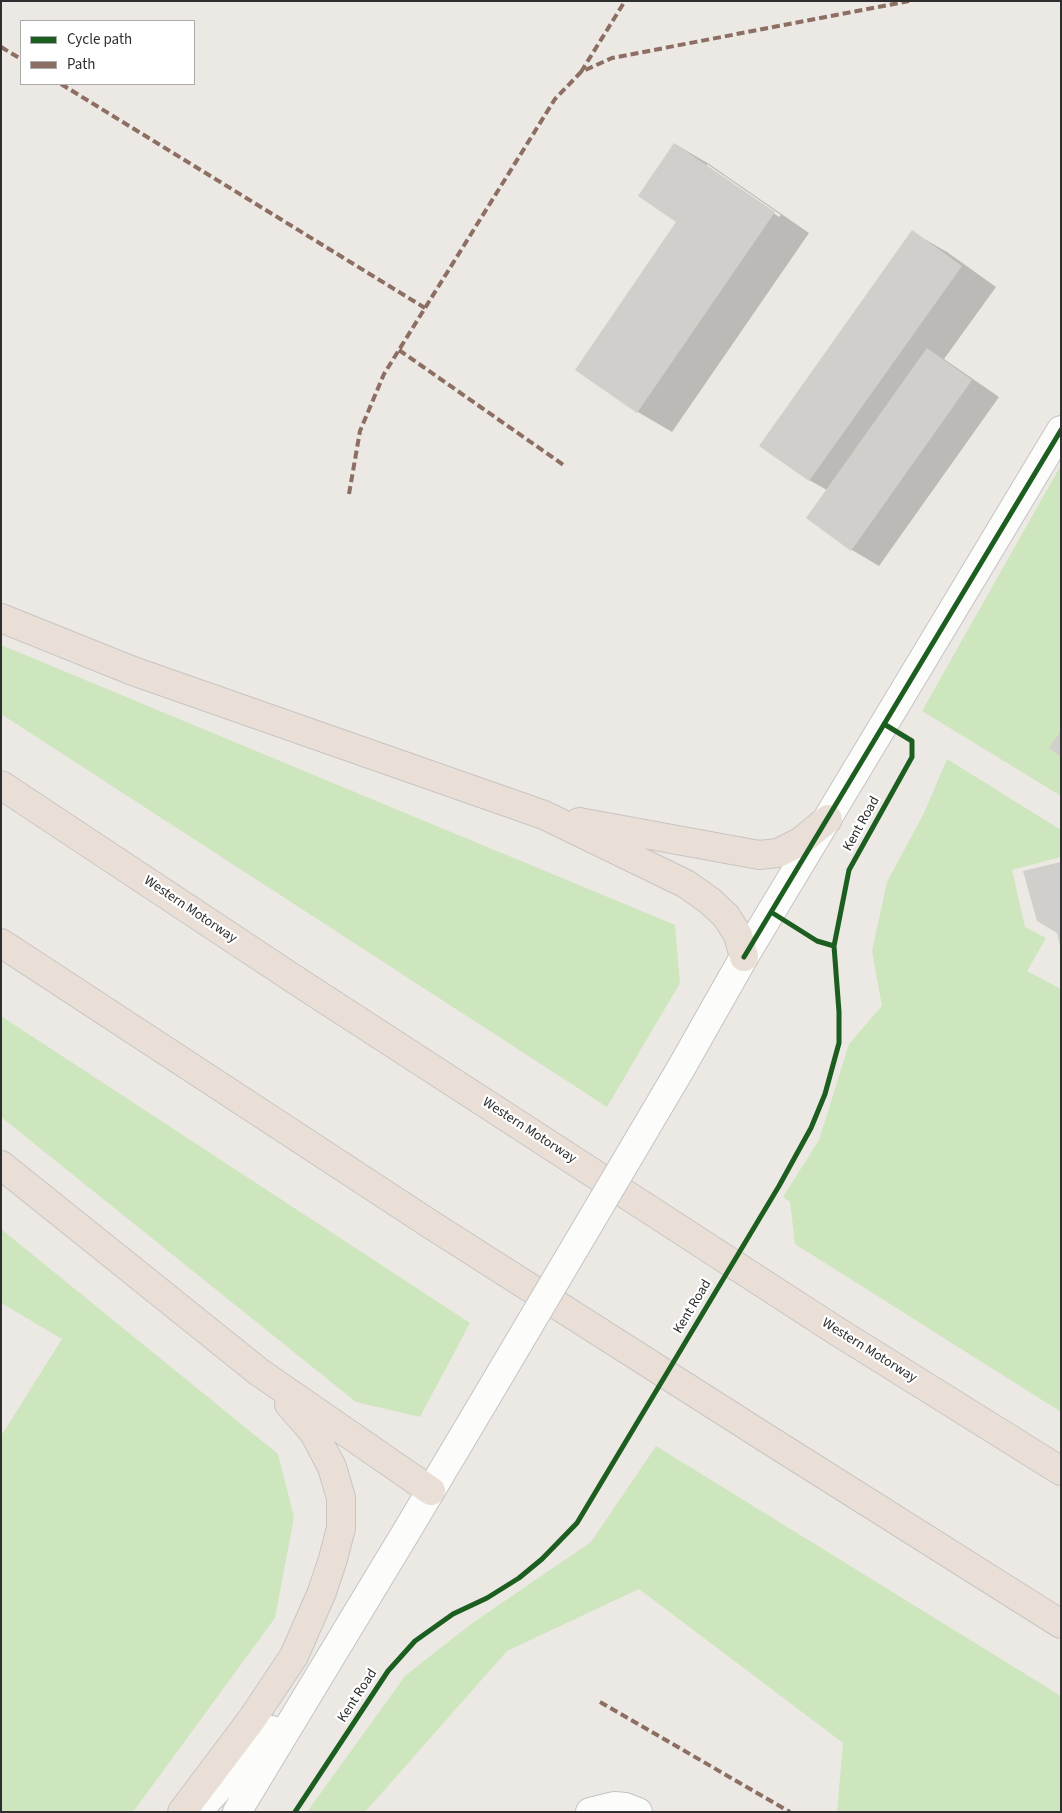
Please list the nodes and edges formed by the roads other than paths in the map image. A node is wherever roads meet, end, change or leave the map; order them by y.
1 (1061, 430) edge
2 (1, 618) edge
3 (1, 785) edge
4 (544, 815) junction
5 (828, 819) junction
6 (1, 943) edge
7 (744, 957) junction
8 (1, 1165) edge
9 (259, 1372) junction
10 (1061, 1470) edge
11 (431, 1491) junction
12 (1061, 1624) edge
13 (310, 1689) junction
14 (182, 1812) edge
15 (197, 1812) edge
16 (237, 1812) edge
17 (590, 1812) edge
18 (638, 1812) edge

1 - 5 main road
2 - 4 highway
3 - 10 highway, Western Motorway
4 - 5 highway
4 - 7 highway
5 - 7 main road
6 - 12 highway
7 - 11 main road, bridge
8 - 9 highway
9 - 11 highway
9 - 14 highway
11 - 13 main road
13 - 15 main road
13 - 16 main road
17 - 18 main road

